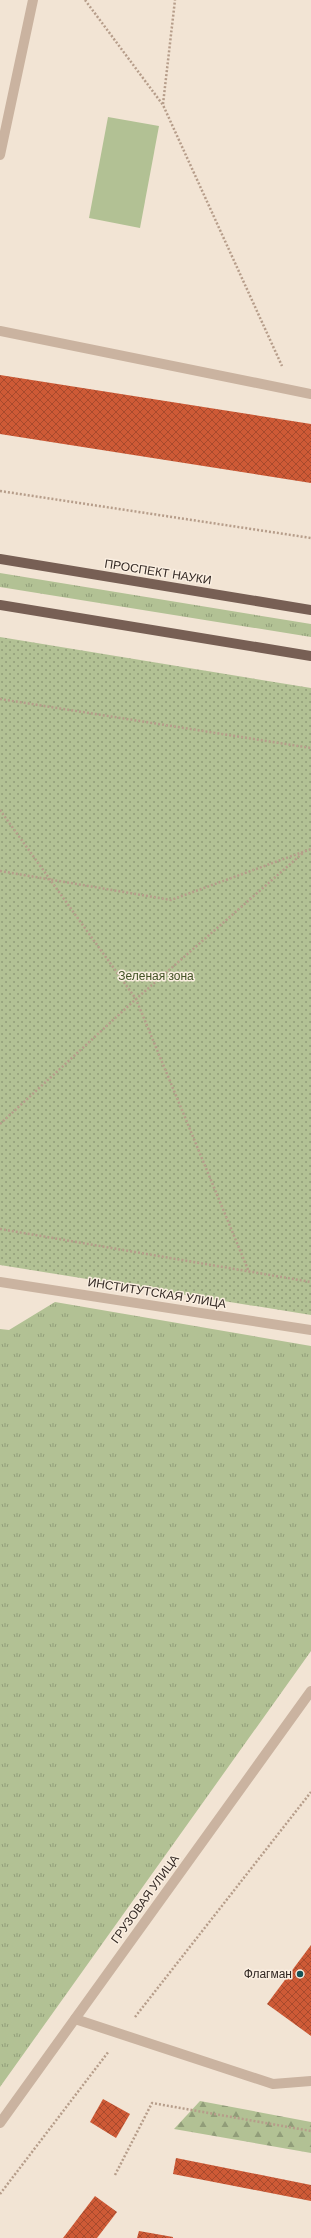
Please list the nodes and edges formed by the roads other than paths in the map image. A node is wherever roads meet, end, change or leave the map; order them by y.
1 (33, 0) edge
2 (0, 155) edge
3 (0, 331) edge
4 (311, 394) edge
5 (0, 559) edge
6 (0, 605) edge
7 (311, 610) edge
8 (311, 656) edge
9 (0, 1282) edge
10 (311, 1330) edge
11 (311, 1691) edge
12 (75, 2018) junction
13 (311, 2081) edge
14 (0, 2123) edge

1 - 2 street
3 - 4 street
5 - 7 main road, ПРОСПЕКТ НАУКИ
6 - 8 main road
9 - 10 street, ИНСТИТУТСКАЯ УЛИЦА
11 - 12 street, ГРУЗОВАЯ УЛИЦА
12 - 13 street
12 - 14 street, ГРУЗОВАЯ УЛИЦА

